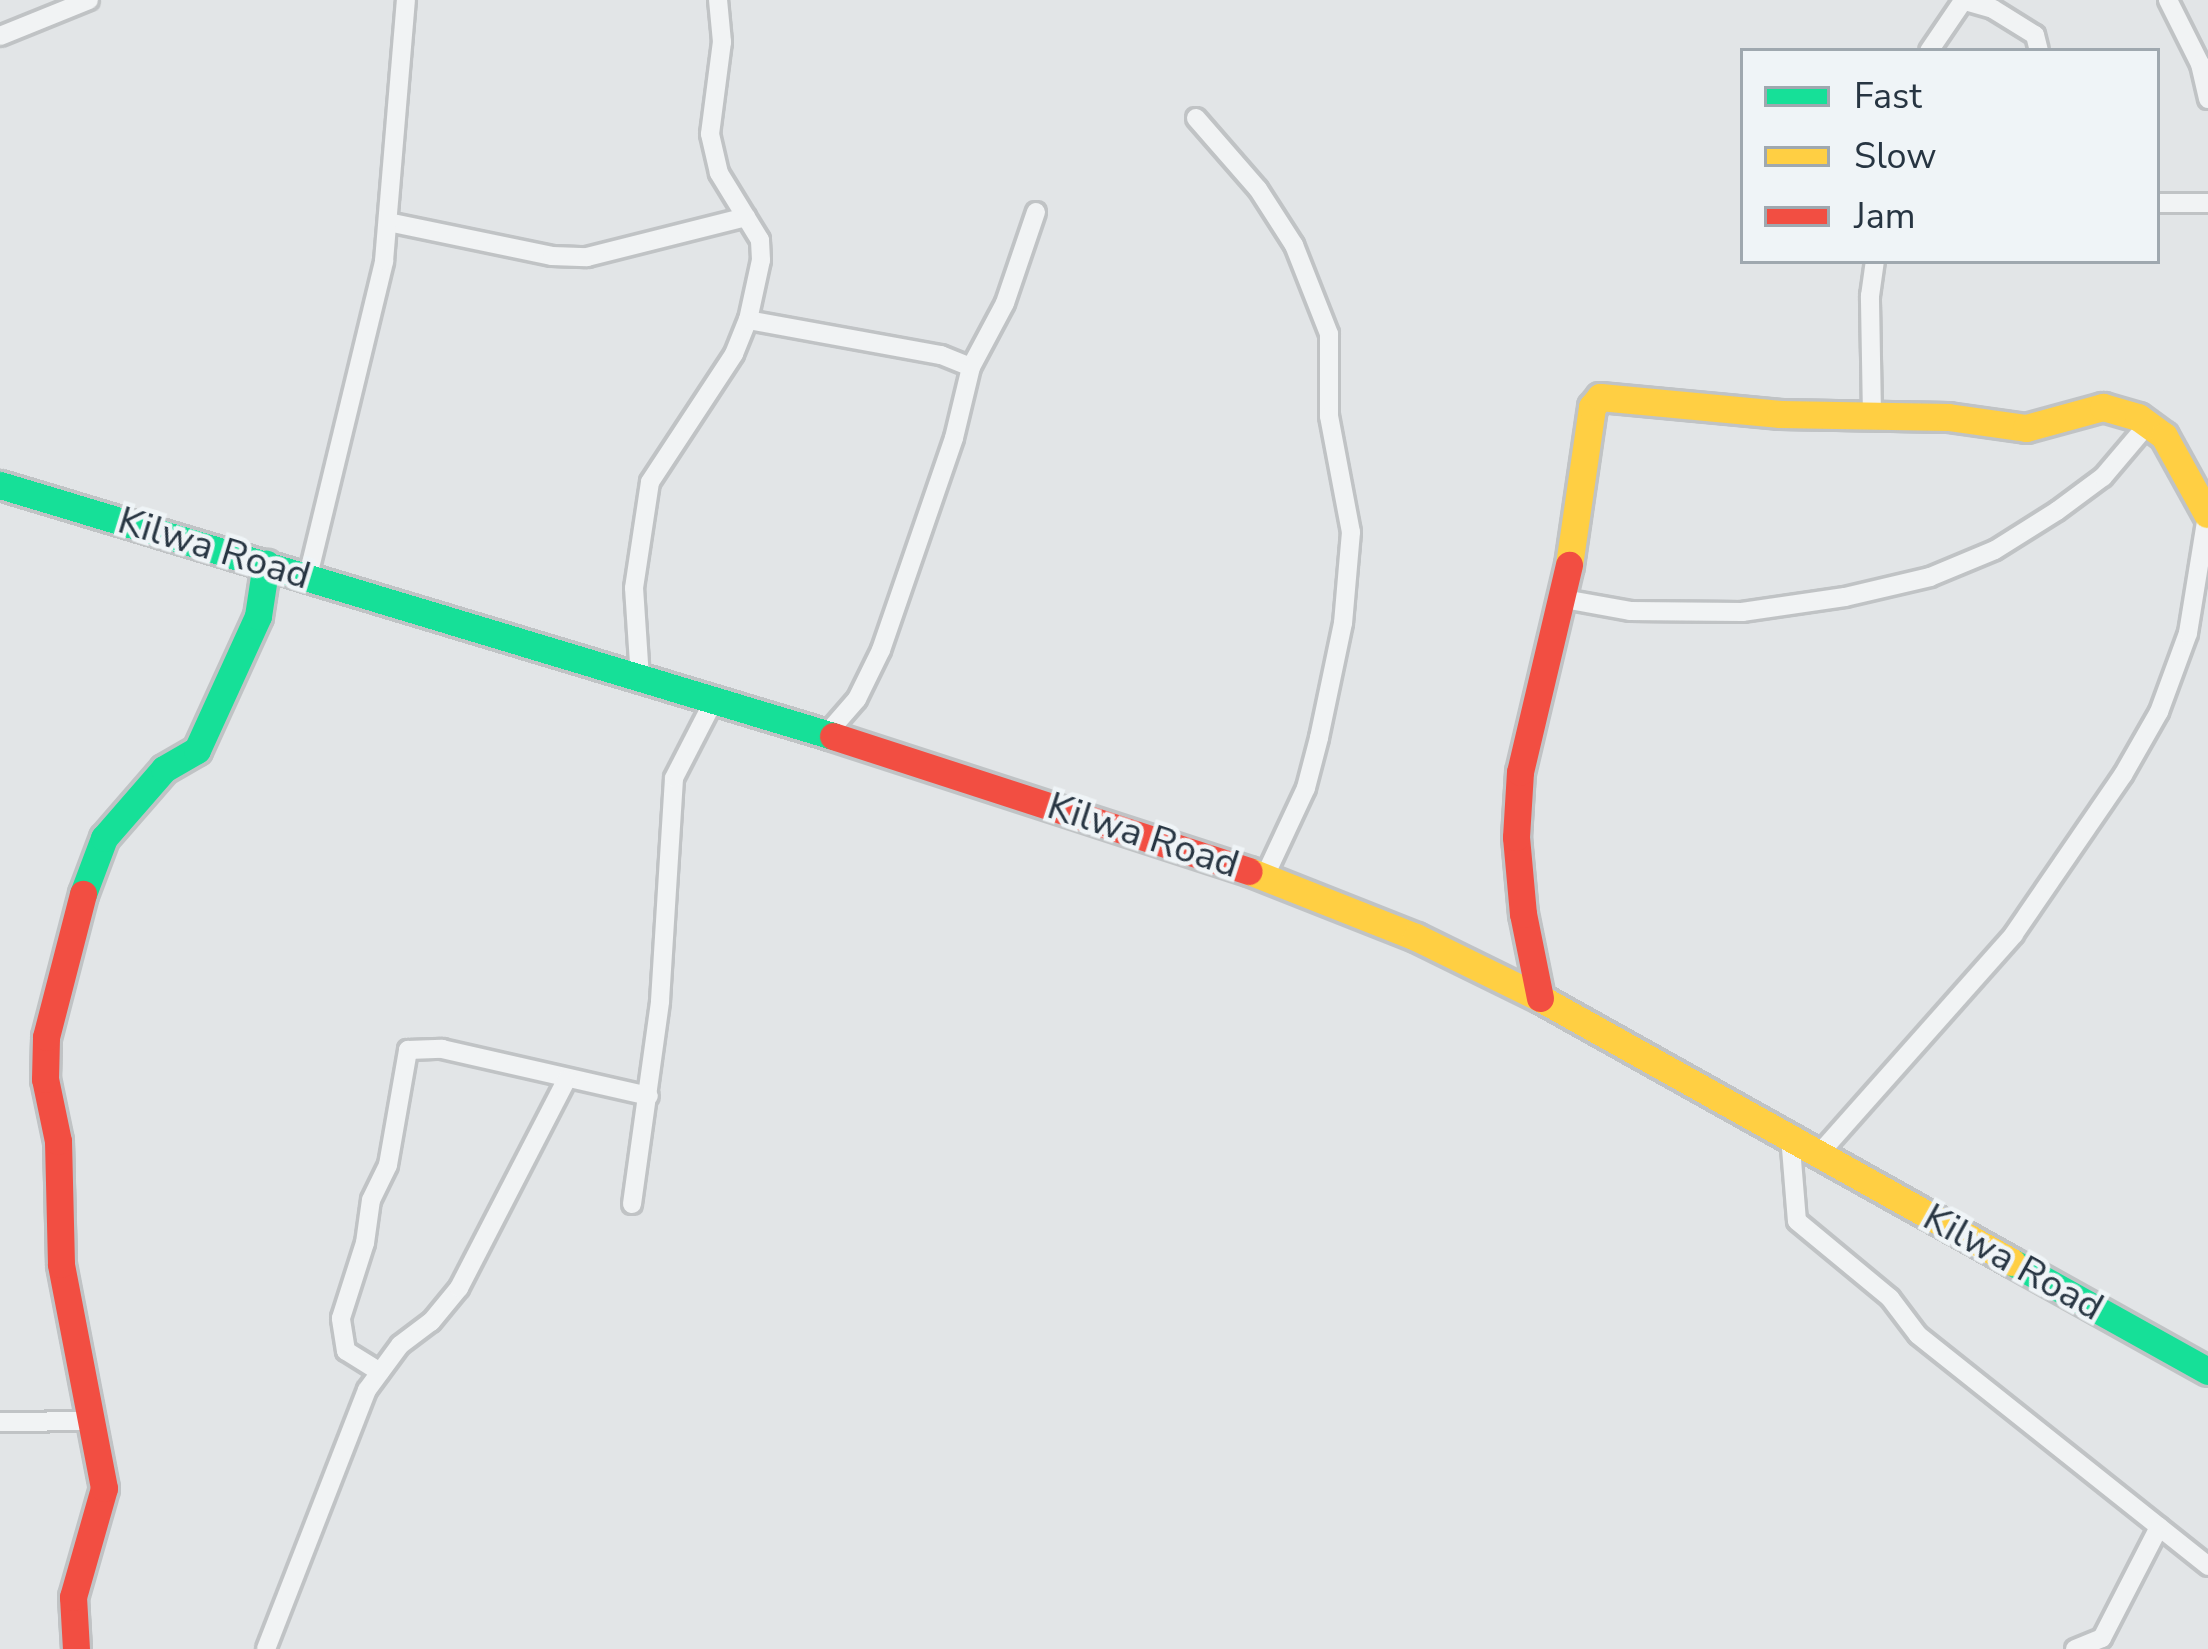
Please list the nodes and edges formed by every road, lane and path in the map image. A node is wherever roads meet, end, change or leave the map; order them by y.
1 (89, 0) edge
2 (406, 0) edge
3 (718, 0) edge
4 (1963, 0) edge
5 (2168, 0) edge
6 (0, 36) edge
7 (1931, 48) edge
8 (2038, 48) edge
9 (2208, 99) edge
10 (1196, 118) dead end
11 (2160, 203) edge
12 (2208, 203) edge
13 (1036, 212) dead end
14 (746, 217) junction
15 (388, 221) junction
16 (1875, 264) edge
17 (748, 320) junction
18 (971, 368) junction
19 (1872, 416) junction
20 (2148, 424) junction
21 (0, 485) edge
22 (2207, 512) edge
23 (266, 564) junction
24 (308, 576) junction
25 (1564, 599) junction
26 (640, 678) junction
27 (713, 702) junction
28 (824, 737) junction
29 (1264, 876) junction
30 (1540, 998) junction
31 (567, 1079) junction
32 (650, 1096) junction
33 (1790, 1136) junction
34 (1819, 1154) junction
35 (632, 1204) dead end
36 (2208, 1371) edge
37 (380, 1372) junction
38 (91, 1421) junction
39 (0, 1422) edge
40 (2159, 1527) junction
41 (2208, 1566) edge
42 (76, 1649) edge
43 (266, 1649) edge
44 (2075, 1649) edge

1 - 6 street
2 - 15 street
3 - 14 street
4 - 7 street
4 - 8 street
5 - 9 street
10 - 29 street
11 - 12 street
13 - 18 street
14 - 15 street
14 - 17 street
15 - 24 street
16 - 19 street
17 - 18 street
17 - 26 street
18 - 28 street
19 - 20 main road
19 - 25 main road
20 - 22 main road
20 - 25 street
21 - 23 main road, Kilwa Road
22 - 34 street
23 - 24 main road, Kilwa Road
23 - 38 main road
24 - 26 main road, Kilwa Road
25 - 30 main road
26 - 27 main road, Kilwa Road
27 - 28 main road, Kilwa Road
27 - 32 street
28 - 29 main road, Kilwa Road
29 - 30 main road, Kilwa Road
30 - 33 main road, Kilwa Road
31 - 32 street
31 - 37 street
31 - 37 street
32 - 35 street
33 - 34 main road, Kilwa Road
33 - 40 street
34 - 36 main road, Kilwa Road
37 - 43 street
38 - 39 street
38 - 42 main road
40 - 41 street
40 - 44 street

